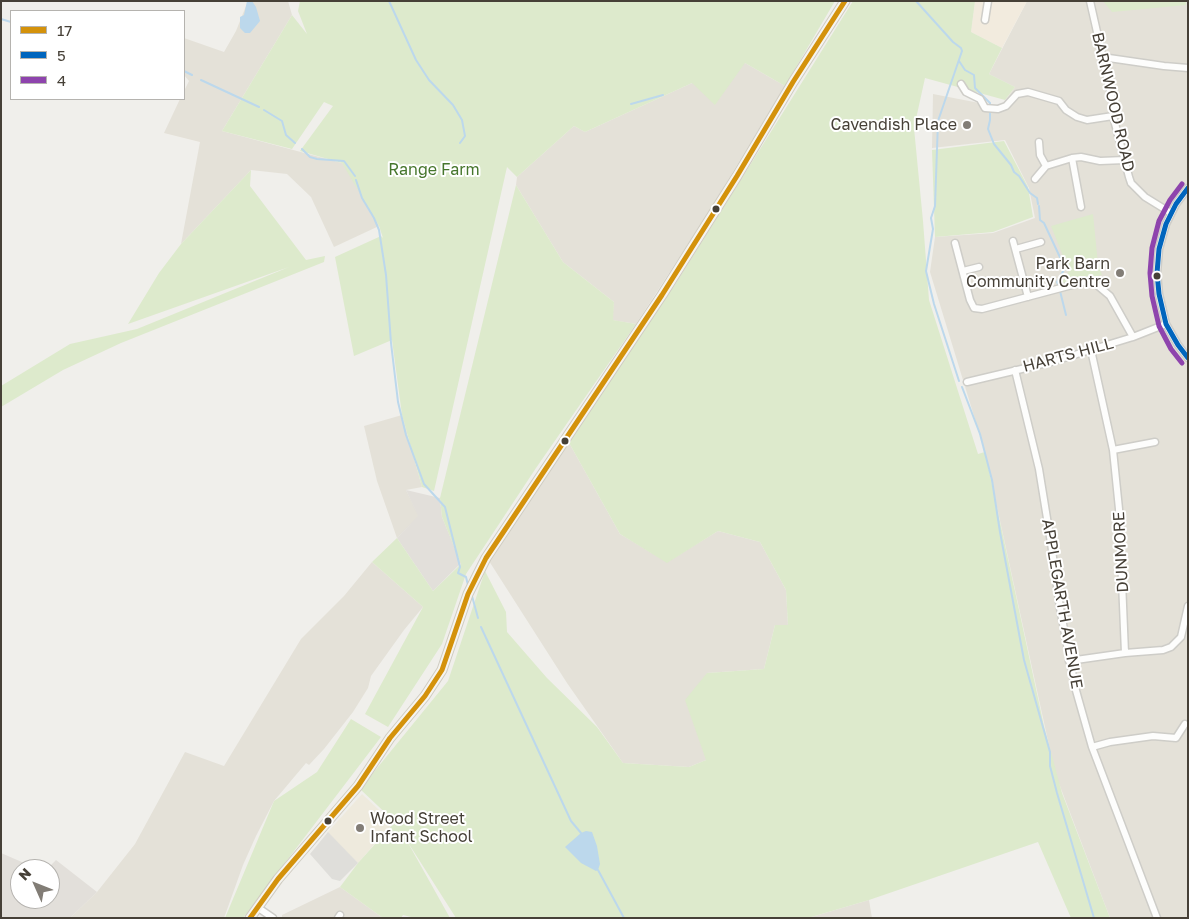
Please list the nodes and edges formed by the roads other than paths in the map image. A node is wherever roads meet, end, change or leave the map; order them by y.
1 (845, 1) edge
2 (988, 1) edge
3 (1090, 1) edge
4 (985, 20) dead end
5 (1102, 57) junction
6 (1188, 68) edge
7 (961, 84) dead end
8 (1113, 116) junction
9 (1039, 142) dead end
10 (1072, 158) junction
11 (1125, 160) junction
12 (1046, 166) junction
13 (1035, 179) dead end
14 (1188, 188) edge
15 (1081, 207) dead end
16 (1171, 214) junction
17 (1013, 241) dead end
18 (1041, 242) dead end
19 (955, 243) dead end
20 (1016, 250) junction
21 (979, 267) dead end
22 (963, 271) junction
23 (1028, 296) junction
24 (1166, 324) junction
25 (1133, 337) junction
26 (1091, 350) junction
27 (1188, 358) edge
28 (1015, 370) junction
29 (967, 382) dead end
30 (1157, 441) dead end
31 (1113, 450) junction
32 (1188, 606) edge
33 (1125, 653) junction
34 (1069, 661) junction
35 (1185, 724) dead end
36 (1176, 738) junction
37 (1092, 747) junction
38 (1178, 747) dead end
39 (258, 907) junction
40 (250, 918) edge
41 (273, 918) edge
42 (1157, 918) edge

1 - 39 street
2 - 4 street
3 - 5 street, BARNWOOD ROAD
5 - 6 street
5 - 8 street, BARNWOOD ROAD
7 - 8 street
8 - 11 street, BARNWOOD ROAD
9 - 12 street
10 - 11 street
10 - 12 street
10 - 15 street
11 - 16 street, BARNWOOD ROAD
12 - 13 street
14 - 16 street
16 - 24 street
17 - 20 street
18 - 20 street
19 - 22 street
20 - 23 street
21 - 22 street
22 - 23 street
23 - 25 street
24 - 25 street, HARTS HILL
24 - 27 street
25 - 26 street, HARTS HILL
26 - 28 street, HARTS HILL
26 - 31 street, DUNMORE
28 - 29 street, HARTS HILL
28 - 34 street, APPLEGARTH AVENUE
30 - 31 street
31 - 33 street, DUNMORE
32 - 33 street
33 - 34 street
34 - 37 street, APPLEGARTH AVENUE
35 - 36 street
36 - 37 street
36 - 38 street
37 - 42 street, APPLEGARTH AVENUE
39 - 40 street
39 - 41 street

